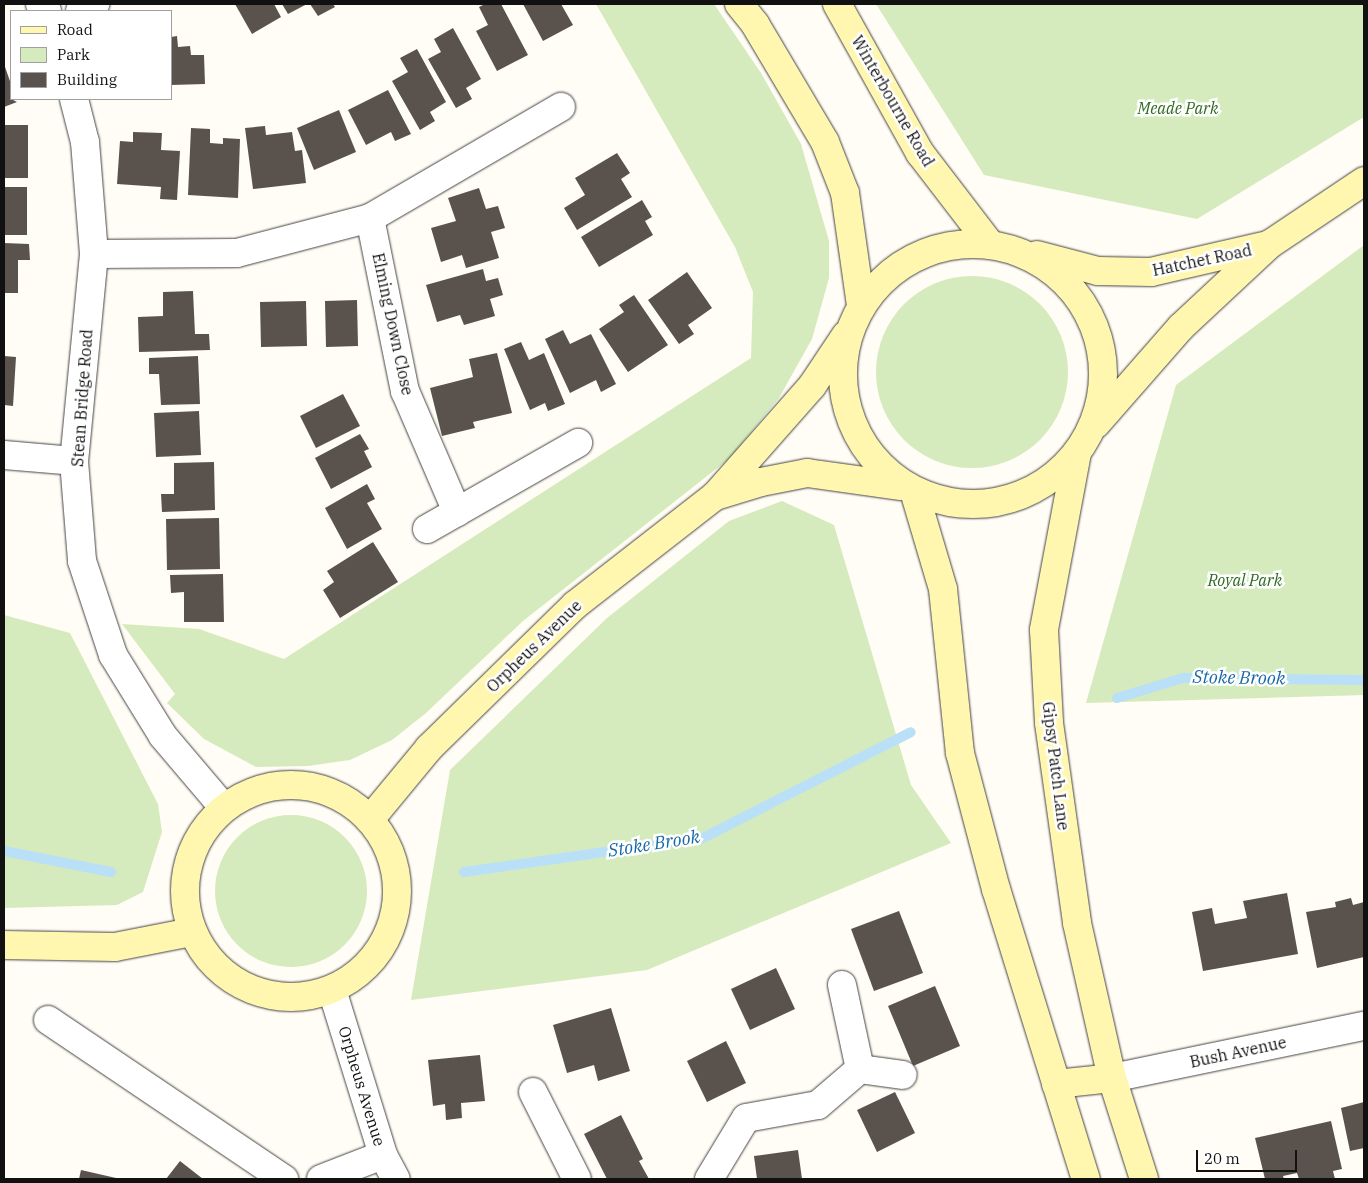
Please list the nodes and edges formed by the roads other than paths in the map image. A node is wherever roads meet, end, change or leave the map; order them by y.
1 (95, 4) edge
2 (739, 4) edge
3 (837, 4) edge
4 (82, 10) edge
5 (74, 100) edge
6 (561, 107) dead end
7 (1364, 181) edge
8 (370, 218) junction
9 (1270, 244) junction
10 (1002, 246) junction
11 (94, 254) junction
12 (856, 317) junction
13 (578, 442) dead end
14 (1084, 442) junction
15 (4, 455) edge
16 (74, 461) junction
17 (908, 488) junction
18 (715, 496) junction
19 (457, 512) junction
20 (427, 529) dead end
21 (224, 808) junction
22 (372, 817) junction
23 (192, 932) junction
24 (4, 945) edge
25 (842, 985) dead end
26 (332, 990) junction
27 (48, 1020) dead end
28 (1364, 1026) edge
29 (860, 1069) junction
30 (903, 1075) dead end
31 (1112, 1078) junction
32 (1056, 1084) junction
33 (533, 1092) dead end
34 (383, 1155) junction
35 (284, 1179) edge
36 (321, 1179) edge
37 (396, 1179) edge
38 (576, 1179) edge
39 (709, 1179) edge
40 (1086, 1179) edge
41 (1144, 1179) edge

1 - 4 street
2 - 12 main road
3 - 10 main road, Winterbourne Road
5 - 11 street, Stean Bridge Road
6 - 8 street
7 - 9 main road, Hatchet Road
8 - 11 street
8 - 19 street, Elming Down Close
9 - 10 main road, Hatchet Road
9 - 14 main road, Hatchet Road
10 - 12 main road, Orpheus Avenue
10 - 14 main road, Gipsy Patch Lane
11 - 16 street, Stean Bridge Road
12 - 17 main road
12 - 18 main road, Orpheus Avenue
13 - 19 street
14 - 17 main road, Hatchet Road
14 - 31 main road, Gipsy Patch Lane
15 - 16 street
16 - 21 street, Stean Bridge Road
17 - 18 main road, Orpheus Avenue
17 - 32 main road
18 - 22 main road, Orpheus Avenue
19 - 20 street
21 - 22 main road
21 - 23 main road
22 - 26 main road
23 - 24 main road
23 - 26 main road
25 - 29 street
26 - 34 street, Orpheus Avenue
27 - 35 street
28 - 31 street, Bush Avenue
29 - 30 street
29 - 39 street
31 - 32 main road
31 - 41 main road, Gipsy Patch Lane
32 - 40 main road
33 - 38 street
34 - 36 street
34 - 37 street, Orpheus Avenue

